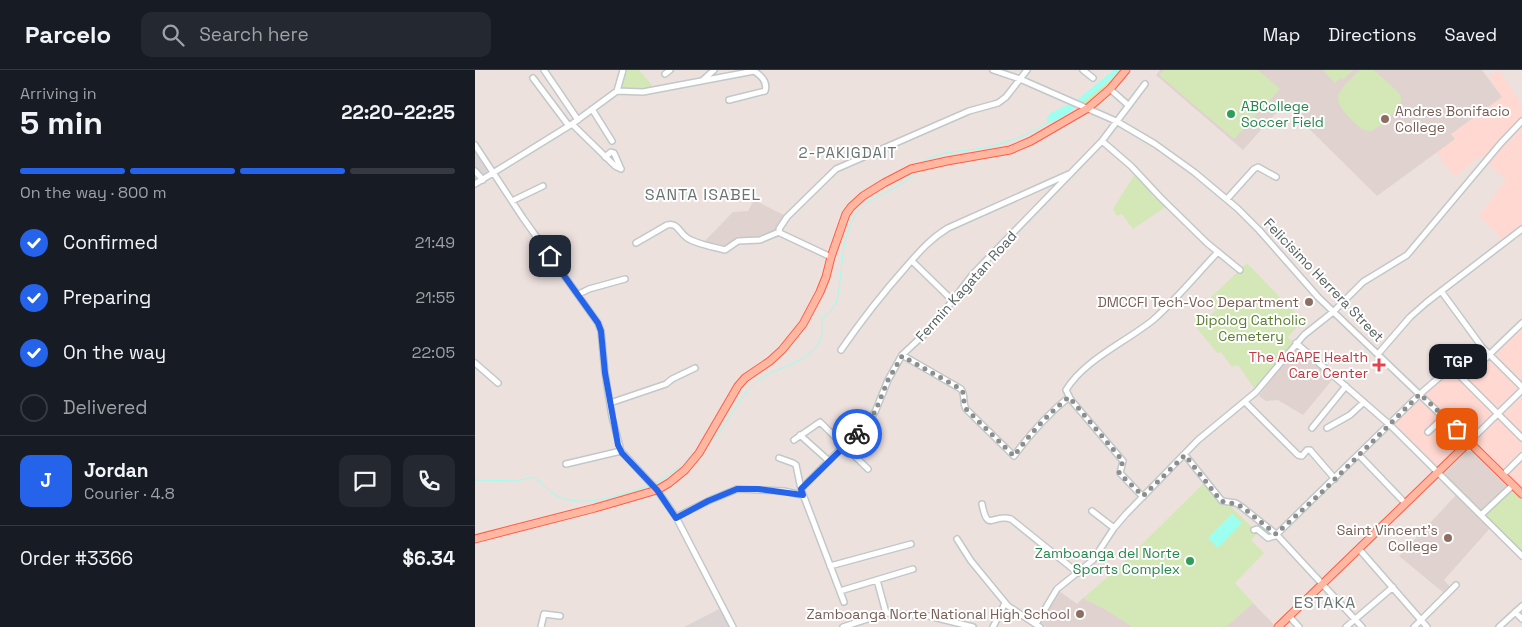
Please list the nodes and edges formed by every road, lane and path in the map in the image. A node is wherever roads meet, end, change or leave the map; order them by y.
1 (544, 70) edge
2 (623, 70) edge
3 (670, 70) edge
4 (714, 70) edge
5 (761, 70) edge
6 (993, 70) edge
7 (1027, 70) edge
8 (1083, 70) edge
9 (1126, 70) edge
10 (753, 71) edge
11 (665, 74) dead end
12 (533, 78) dead end
13 (1093, 78) dead end
14 (1020, 79) junction
15 (702, 81) junction
16 (1145, 84) dead end
17 (1110, 89) junction
18 (617, 91) junction
19 (729, 100) dead end
20 (1128, 105) junction
21 (1088, 108) junction
22 (591, 110) junction
23 (578, 120) junction
24 (1116, 121) junction
25 (1522, 122) edge
26 (570, 125) junction
27 (612, 141) dead end
28 (1101, 141) junction
29 (475, 145) edge
30 (605, 157) dead end
31 (475, 171) edge
32 (494, 173) junction
33 (1072, 173) junction
34 (1276, 177) dead end
35 (483, 180) junction
36 (475, 184) edge
37 (543, 186) dead end
38 (1227, 199) junction
39 (512, 201) junction
40 (1522, 229) edge
41 (779, 232) junction
42 (636, 243) dead end
43 (1217, 252) junction
44 (831, 257) junction
45 (912, 261) junction
46 (1240, 270) dead end
47 (625, 280) dead end
48 (1441, 290) junction
49 (579, 294) junction
50 (952, 300) junction
51 (1333, 312) junction
52 (1522, 323) edge
53 (1296, 343) junction
54 (841, 350) dead end
55 (1378, 354) junction
56 (1490, 355) junction
57 (902, 356) junction
58 (475, 363) edge
59 (695, 368) dead end
60 (1464, 379) junction
61 (498, 383) dead end
62 (1346, 386) junction
63 (1522, 388) edge
64 (1420, 394) junction
65 (1069, 397) junction
66 (1245, 402) junction
67 (1364, 402) junction
68 (610, 404) junction
69 (1498, 413) junction
70 (1444, 417) junction
71 (1390, 425) junction
72 (1312, 428) dead end
73 (1327, 428) dead end
74 (1428, 432) dead end
75 (800, 435) junction
76 (1522, 438) edge
77 (794, 440) dead end
78 (1469, 442) junction
79 (844, 445) junction
80 (621, 450) junction
81 (1185, 455) junction
82 (1359, 455) junction
83 (1522, 456) edge
84 (779, 458) dead end
85 (829, 461) junction
86 (565, 464) dead end
87 (868, 469) dead end
88 (1437, 472) junction
89 (1503, 475) junction
90 (1335, 478) junction
91 (1513, 485) junction
92 (653, 486) junction
93 (802, 492) junction
94 (1522, 494) edge
95 (1143, 496) junction
96 (1405, 503) junction
97 (982, 504) dead end
98 (1092, 511) dead end
99 (1481, 515) junction
100 (676, 518) junction
101 (1114, 528) junction
102 (1254, 530) dead end
103 (1276, 534) junction
104 (475, 539) edge
105 (957, 539) dead end
106 (911, 544) dead end
107 (1359, 549) junction
108 (1522, 556) edge
109 (830, 566) junction
110 (913, 568) dead end
111 (1078, 573) junction
112 (877, 580) junction
113 (1321, 585) junction
114 (1456, 585) dead end
115 (1393, 587) junction
116 (840, 591) junction
117 (844, 602) dead end
118 (1005, 603) junction
119 (1522, 606) edge
120 (886, 612) junction
121 (1515, 612) junction
122 (560, 616) dead end
123 (1289, 616) junction
124 (1522, 619) edge
125 (1355, 620) junction
126 (1421, 620) junction
127 (1038, 626) edge
128 (541, 627) edge
129 (733, 627) edge
130 (843, 627) edge
131 (973, 627) edge
132 (993, 627) edge
133 (1278, 627) edge
134 (1299, 627) edge
135 (1346, 627) edge
136 (1362, 627) edge
137 (1414, 627) edge
138 (1427, 627) edge
139 (1499, 627) edge

1 - 23 street
2 - 18 street
3 - 11 street
4 - 15 street
5 - 10 street
6 - 14 street, Felicisimo Herrera Street
7 - 14 street
8 - 13 street
9 - 17 main road
10 - 15 street
10 - 19 street
12 - 26 street
14 - 21 street, Felicisimo Herrera Street
14 - 41 street
15 - 18 street
16 - 20 street, Fermin Kagatan Road
17 - 20 street
17 - 21 main road
18 - 22 street
20 - 24 street, Fermin Kagatan Road
21 - 24 street, Felicisimo Herrera Street
21 - 44 main road
22 - 23 street
22 - 27 street
23 - 26 street
24 - 28 street, Fermin Kagatan Road
24 - 38 street, Felicisimo Herrera Street
25 - 51 street
26 - 30 street
26 - 32 street
28 - 33 street, Fermin Kagatan Road
28 - 43 street
29 - 32 street
31 - 35 street
32 - 35 street
32 - 39 street
33 - 45 street
33 - 50 street, Fermin Kagatan Road
34 - 38 street
35 - 36 street
37 - 39 street
38 - 51 street, Felicisimo Herrera Street
39 - 49 street
40 - 48 street
41 - 42 street
41 - 44 street
43 - 46 street
43 - 65 street
44 - 92 main road
45 - 50 street
45 - 54 street
47 - 49 street
48 - 55 street
48 - 56 street
49 - 68 street
50 - 57 street, Fermin Kagatan Road
51 - 53 street
51 - 55 street, Felicisimo Herrera Street
52 - 56 street
53 - 62 street
53 - 66 street
55 - 64 street, Felicisimo Herrera Street
56 - 60 street
56 - 63 street
57 - 65 street
57 - 79 street, Fermin Kagatan Road
58 - 61 street
59 - 68 street
60 - 64 street
60 - 69 street
62 - 67 street
62 - 72 street
63 - 69 street
64 - 70 street, Felicisimo Herrera Street
64 - 71 street
65 - 95 street
66 - 81 street
66 - 90 street
67 - 71 street
67 - 73 street
68 - 80 street
69 - 76 street
69 - 78 street
70 - 74 street
70 - 78 street, Felicisimo Herrera Street
71 - 82 street
71 - 88 street
75 - 77 street
75 - 79 street
75 - 85 street
78 - 88 main road
78 - 89 main road, Felicisimo Herrera Street
79 - 85 street, Fermin Kagatan Road
79 - 87 street
80 - 86 street
80 - 92 street
81 - 95 street
81 - 103 street
82 - 90 street
82 - 96 street
83 - 89 street
84 - 93 street
85 - 93 street, Fermin Kagatan Road
88 - 96 main road
88 - 99 street
89 - 91 main road, Felicisimo Herrera Street
90 - 103 street
91 - 94 main road, Felicisimo Herrera Street
91 - 99 street
92 - 100 street
92 - 104 main road
93 - 100 street
93 - 109 street
95 - 101 street
96 - 107 main road
97 - 111 street
98 - 101 street
99 - 108 street
100 - 129 street
101 - 111 street
102 - 103 street
103 - 113 street
105 - 118 street
106 - 109 street
107 - 113 main road
107 - 115 street
109 - 116 street
110 - 112 street
111 - 127 street
112 - 116 street
112 - 120 street
113 - 123 main road
113 - 125 street
114 - 126 street
115 - 125 street
115 - 126 street
116 - 117 street
118 - 127 street
118 - 132 street
119 - 121 street
120 - 130 street
120 - 131 street
121 - 124 street
121 - 139 street
122 - 128 street
123 - 133 main road
123 - 134 street
125 - 135 street
125 - 136 street
126 - 137 street
126 - 138 street

